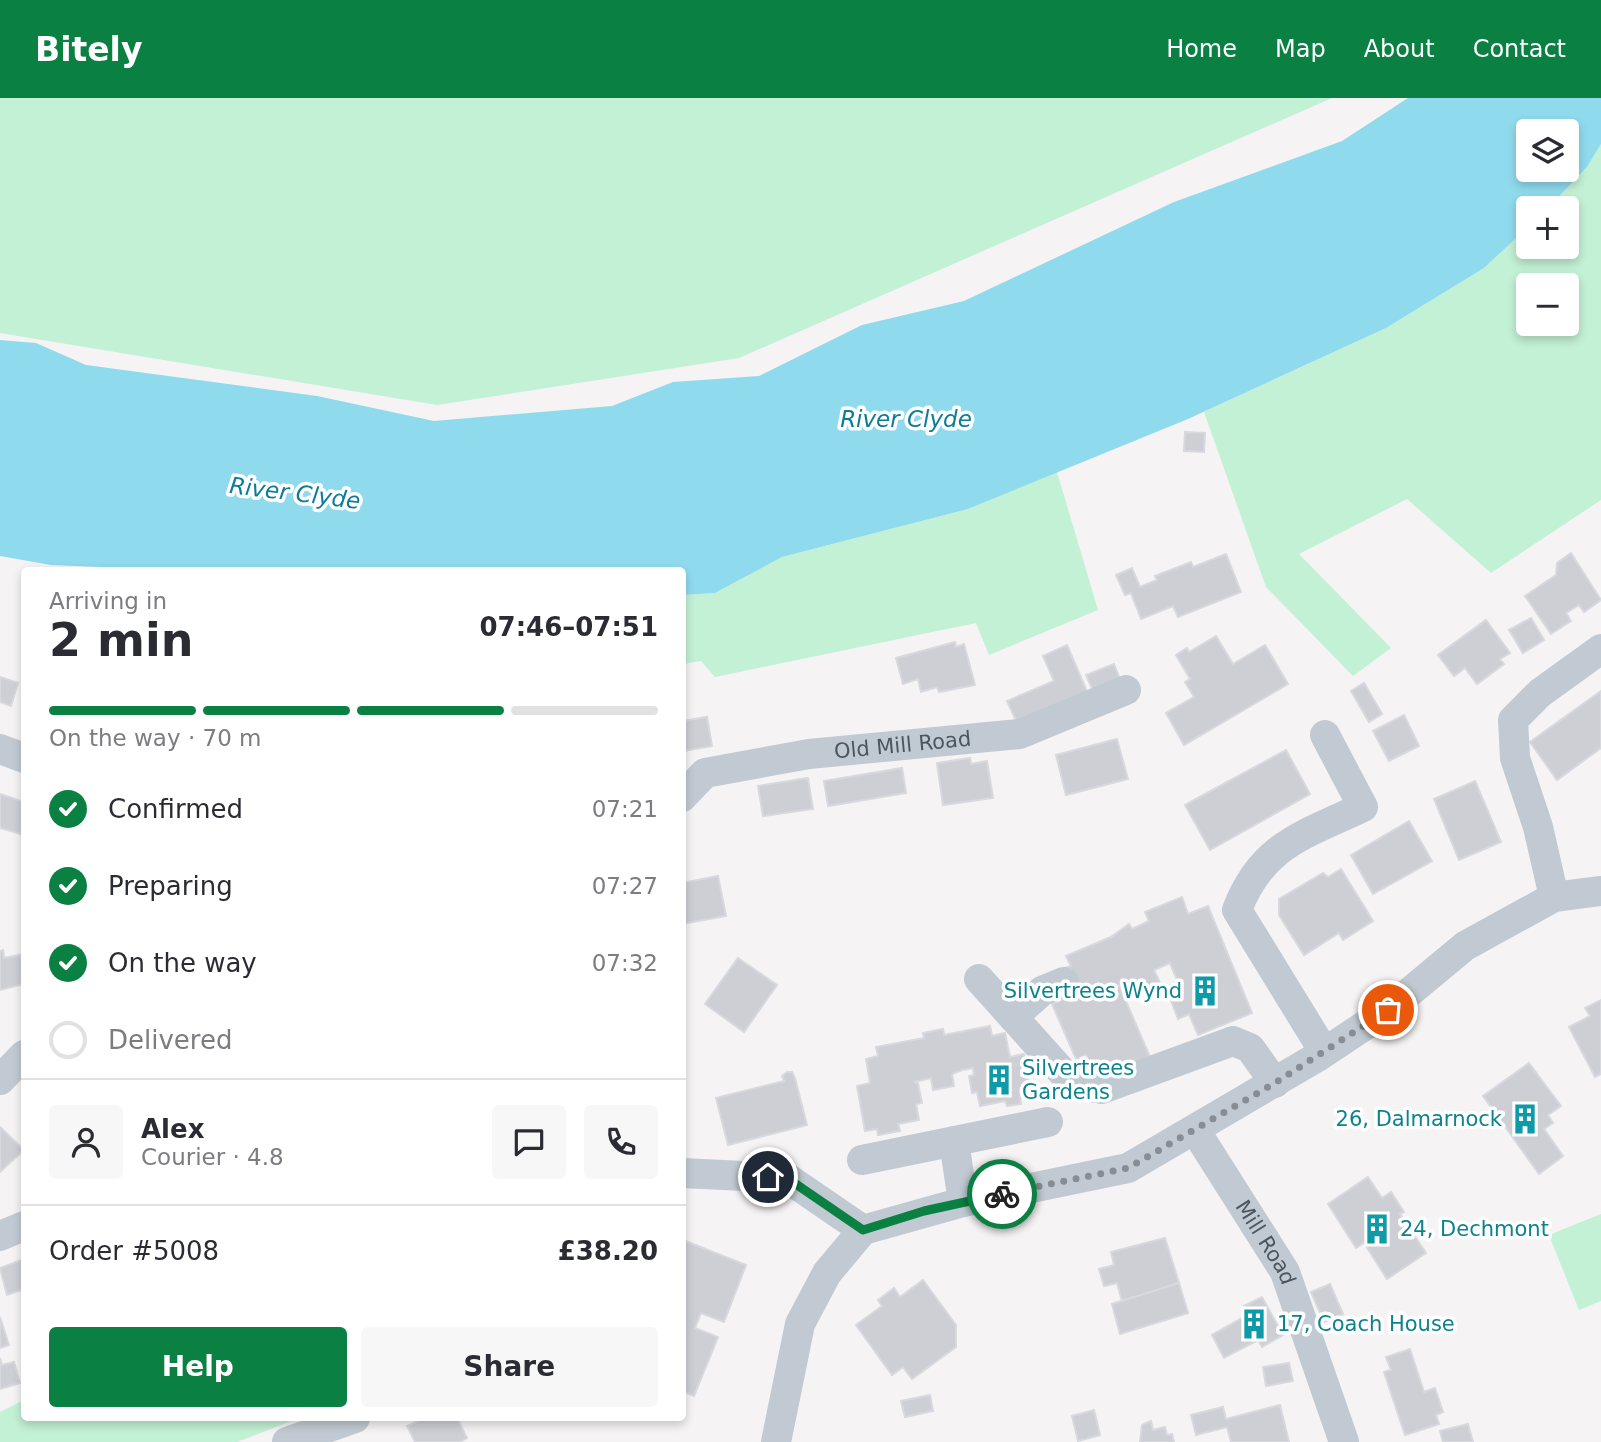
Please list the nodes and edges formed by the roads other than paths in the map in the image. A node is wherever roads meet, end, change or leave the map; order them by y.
1 (1601, 649) edge
2 (1126, 690) dead end
3 (1325, 735) dead end
4 (0, 749) edge
5 (21, 757) edge
6 (686, 793) edge
7 (1601, 891) edge
8 (1554, 897) junction
9 (978, 979) dead end
10 (1064, 982) dead end
11 (1013, 1017) junction
12 (1323, 1050) junction
13 (21, 1058) edge
14 (0, 1080) edge
15 (1275, 1083) junction
16 (1048, 1122) dead end
17 (1195, 1130) junction
18 (954, 1141) junction
19 (862, 1160) dead end
20 (686, 1173) edge
21 (962, 1202) junction
22 (21, 1227) edge
23 (863, 1230) junction
24 (0, 1236) edge
25 (346, 1421) edge
26 (287, 1442) edge
27 (776, 1442) edge
28 (1344, 1442) edge

1 - 8 street
2 - 6 street, Old Mill Road
3 - 12 street
4 - 5 street
7 - 8 street
8 - 12 street
9 - 11 street
10 - 11 street
11 - 15 street
12 - 15 street
13 - 14 street
15 - 17 street
16 - 18 street
17 - 21 street
17 - 28 street, Mill Road
18 - 19 street
18 - 21 street
20 - 23 street
21 - 23 street
22 - 24 street
23 - 27 street
25 - 26 street

